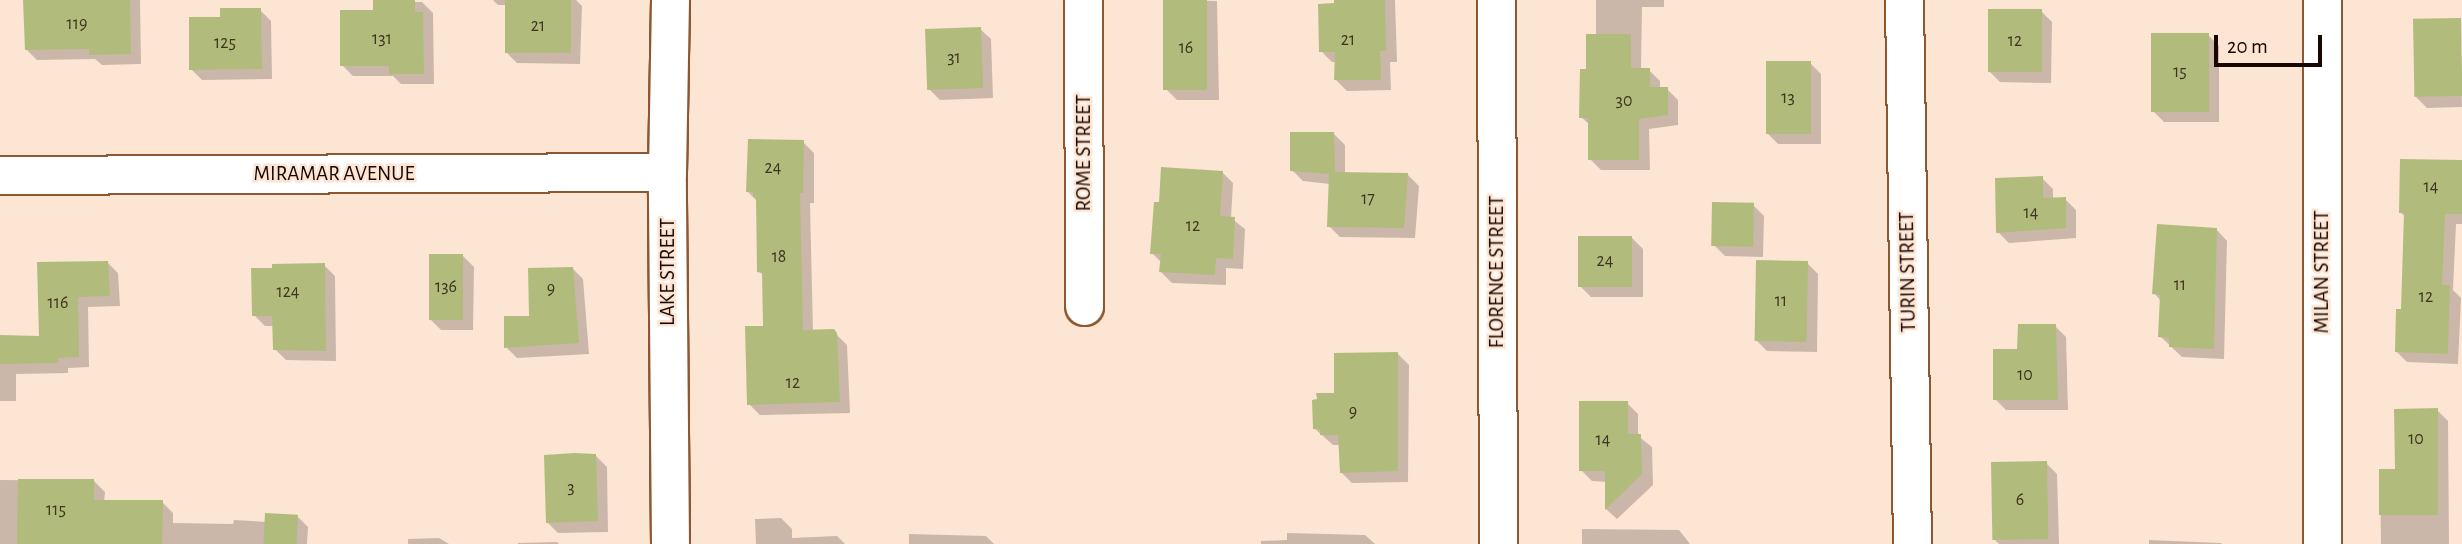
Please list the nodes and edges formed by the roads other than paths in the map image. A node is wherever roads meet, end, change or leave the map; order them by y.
1 (670, 0) edge
2 (1083, 0) edge
3 (1496, 0) edge
4 (1904, 0) edge
5 (2322, 0) edge
6 (667, 172) junction
7 (0, 175) edge
8 (1084, 306) dead end
9 (670, 544) edge
10 (1498, 544) edge
11 (1912, 544) edge
12 (2322, 544) edge

1 - 6 street, LAKE STREET
2 - 8 street, ROME STREET
3 - 10 street, FLORENCE STREET
4 - 11 street, TURIN STREET
5 - 12 street, MILAN STREET
6 - 7 street, MIRAMAR AVENUE
6 - 9 street, LAKE STREET

